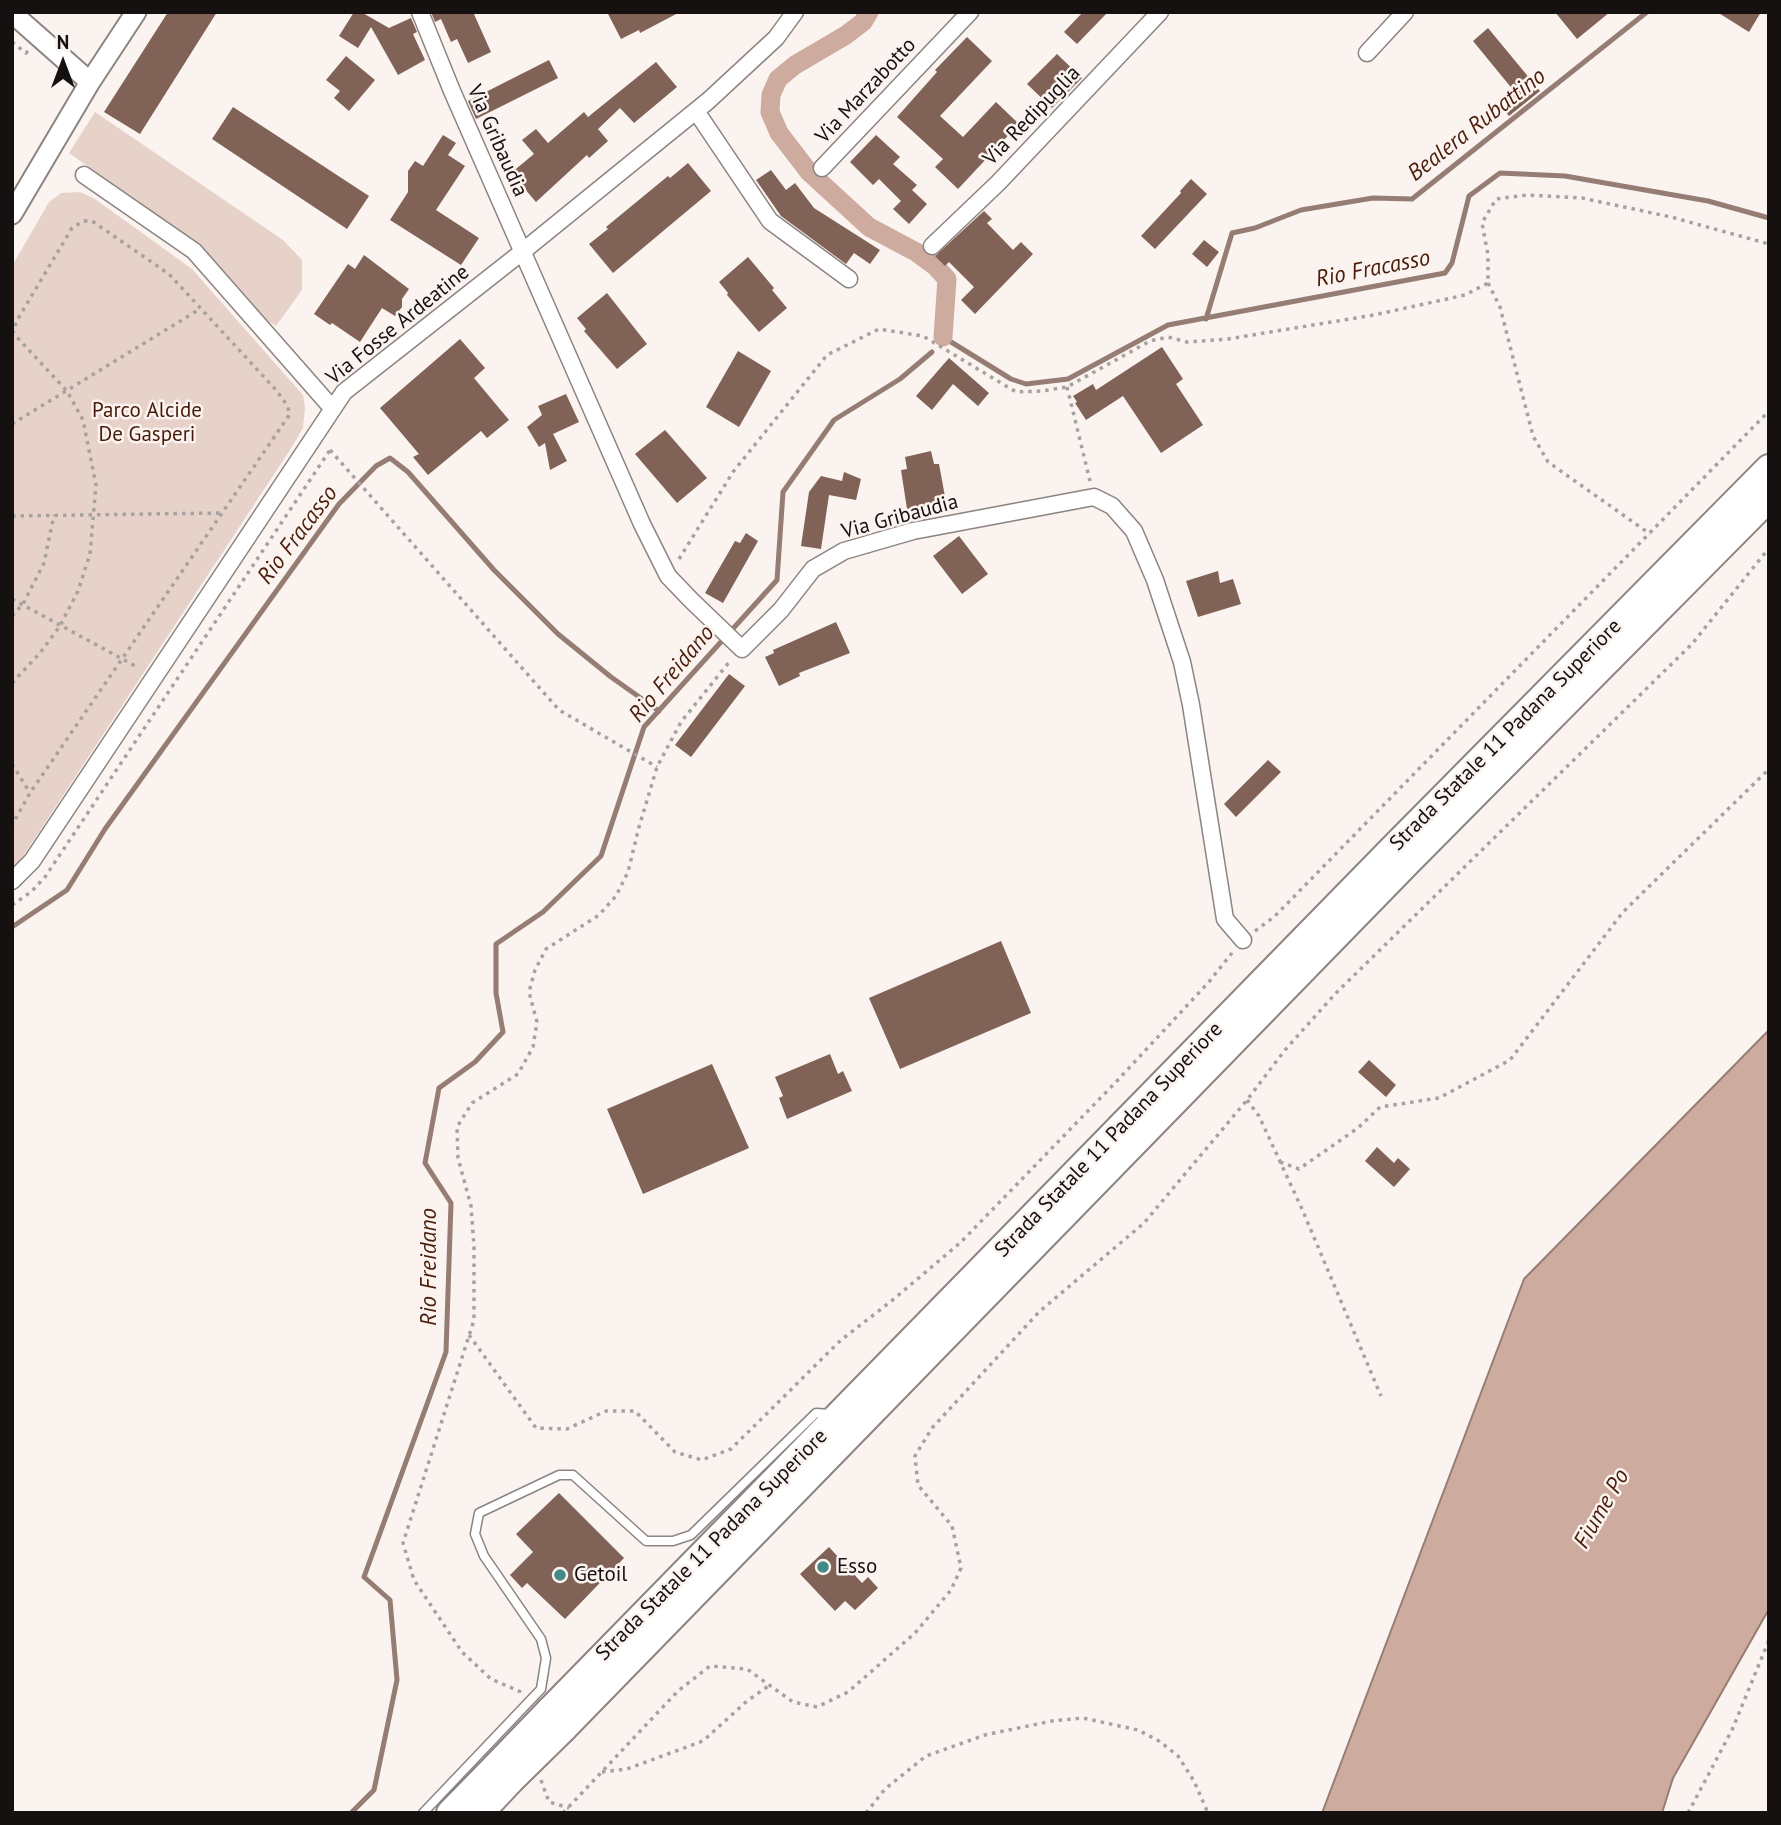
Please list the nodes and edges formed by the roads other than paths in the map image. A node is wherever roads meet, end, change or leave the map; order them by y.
1 (136, 12) edge
2 (420, 12) edge
3 (795, 12) edge
4 (970, 12) edge
5 (1160, 12) edge
6 (1405, 12) edge
7 (12, 13) edge
8 (1367, 53) dead end
9 (89, 82) junction
10 (696, 111) junction
11 (822, 168) dead end
12 (84, 175) dead end
13 (12, 214) edge
14 (932, 246) dead end
15 (522, 252) junction
16 (849, 279) dead end
17 (332, 408) junction
18 (1769, 468) edge
19 (1769, 498) edge
20 (12, 881) edge
21 (1243, 940) road end
22 (840, 1415) junction
23 (556, 1719) junction
24 (504, 1773) junction
25 (423, 1813) edge
26 (450, 1813) edge
27 (480, 1813) edge

1 - 9 street
2 - 15 street, Via Gribaudia
3 - 10 street, Via Fosse Ardeatine
4 - 11 street, Via Marzabotto
5 - 14 street, Via Redipuglia
6 - 8 street
7 - 9 street
9 - 13 street
10 - 15 street, Via Fosse Ardeatine
10 - 16 street
12 - 17 street
15 - 17 street, Via Fosse Ardeatine
15 - 21 street, Via Gribaudia
17 - 20 street, Via Fosse Ardeatine
18 - 22 highway, Strada Statale 11 Padana Superiore
19 - 23 highway, Strada Statale 11 Padana Superiore
22 - 23 highway, Strada Statale 11 Padana Superiore
22 - 25 lane
23 - 24 highway, Strada Statale 11 Padana Superiore, bridge
24 - 26 highway, Strada Statale 11 Padana Superiore
24 - 27 highway, Strada Statale 11 Padana Superiore

